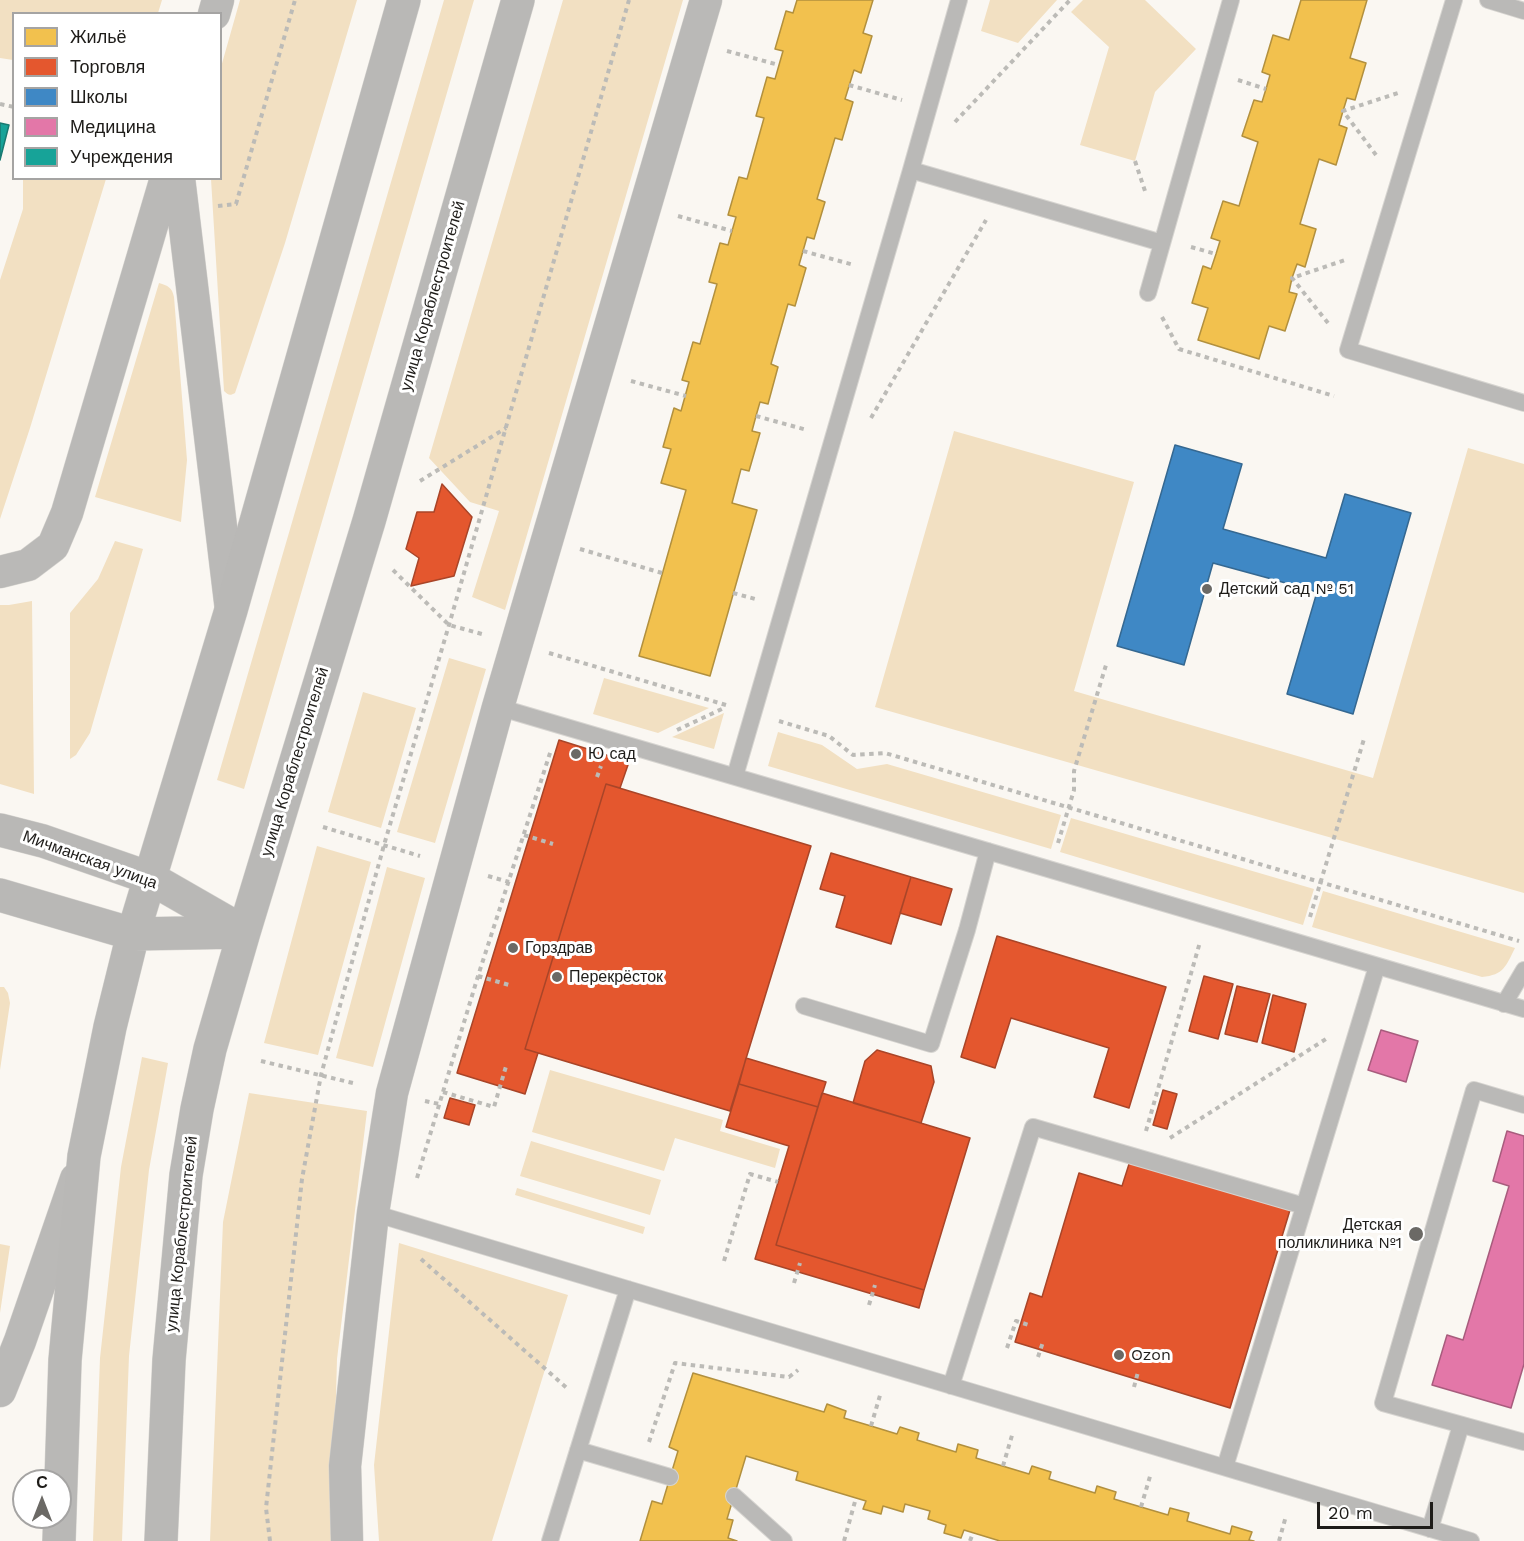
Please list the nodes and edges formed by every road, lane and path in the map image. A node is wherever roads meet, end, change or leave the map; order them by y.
1 (295, 0) edge
2 (404, 0) edge
3 (518, 0) edge
4 (630, 0) edge
5 (706, 0) edge
6 (959, 0) edge
7 (1070, 0) edge
8 (1231, 0) edge
9 (1455, 0) edge
10 (1488, 0) edge
11 (1524, 11) edge
12 (724, 50) dead end
13 (779, 65) dead end
14 (1430, 82) junction
15 (849, 85) dead end
16 (928, 108) junction
17 (954, 124) dead end
18 (911, 170) junction
19 (165, 180) edge
20 (179, 180) edge
21 (1399, 184) junction
22 (1000, 196) junction
23 (183, 210) junction
24 (676, 215) dead end
25 (732, 231) dead end
26 (1162, 243) junction
27 (1379, 249) junction
28 (803, 251) dead end
29 (881, 273) junction
30 (1148, 293) joint
31 (1348, 350) junction
32 (629, 380) dead end
33 (686, 396) dead end
34 (1334, 396) dead end
35 (1524, 403) edge
36 (756, 416) dead end
37 (506, 428) junction
38 (834, 438) junction
39 (416, 483) dead end
40 (580, 549) dead end
41 (389, 567) dead end
42 (0, 572) edge
43 (662, 573) dead end
44 (231, 610) junction
45 (449, 625) junction
46 (487, 636) dead end
47 (543, 651) dead end
48 (1106, 665) dead end
49 (498, 707) junction
50 (753, 714) junction
51 (1364, 739) dead end
52 (553, 745) dead end
53 (638, 748) junction
54 (735, 777) junction
55 (1068, 807) junction
56 (323, 827) dead end
57 (0, 830) edge
58 (524, 835) junction
59 (553, 844) dead end
60 (384, 845) junction
61 (988, 851) junction
62 (454, 866) junction
63 (1050, 870) junction
64 (150, 878) junction
65 (509, 882) junction
66 (1321, 882) junction
67 (0, 895) edge
68 (1207, 916) junction
69 (244, 932) junction
70 (133, 934) junction
71 (1524, 942) edge
72 (1302, 944) junction
73 (1377, 966) junction
74 (1524, 970) edge
75 (478, 976) junction
76 (509, 985) dead end
77 (1504, 1004) junction
78 (804, 1006) dead end
79 (1524, 1010) edge
80 (1362, 1016) junction
81 (261, 1061) dead end
82 (507, 1063) dead end
83 (321, 1075) junction
84 (392, 1093) junction
85 (439, 1104) dead end
86 (1524, 1105) edge
87 (84, 1156) junction
88 (1139, 1157) junction
89 (778, 1182) dead end
90 (1304, 1206) junction
91 (373, 1213) junction
92 (418, 1256) dead end
93 (724, 1261) dead end
94 (801, 1263) dead end
95 (794, 1282) dead end
96 (875, 1285) dead end
97 (628, 1289) junction
98 (869, 1305) dead end
99 (1029, 1325) dead end
100 (1043, 1342) dead end
101 (1007, 1348) dead end
102 (1038, 1357) dead end
103 (802, 1367) dead end
104 (1138, 1372) dead end
105 (951, 1386) junction
106 (1134, 1387) dead end
107 (0, 1391) edge
108 (570, 1391) dead end
109 (1461, 1425) junction
110 (1524, 1442) edge
111 (579, 1450) junction
112 (1225, 1467) junction
113 (640, 1468) junction
114 (670, 1477) dead end
115 (734, 1496) dead end
116 (856, 1498) dead end
117 (1431, 1529) junction
118 (973, 1533) dead end
119 (59, 1541) edge
120 (161, 1541) edge
121 (270, 1541) edge
122 (347, 1541) edge
123 (550, 1541) edge
124 (784, 1541) edge
125 (844, 1541) edge
126 (970, 1541) edge
127 (1471, 1541) edge

1 - 23 path
2 - 44 main road
3 - 69 main road, улица Кораблестроителей
4 - 37 path
5 - 49 street
6 - 16 lane
7 - 17 path
8 - 26 lane
9 - 14 lane
10 - 11 lane
12 - 13 path
14 - 21 lane
14 - 21 path
15 - 16 path
16 - 18 lane
18 - 22 lane
18 - 29 lane
19 - 42 street
20 - 23 street
21 - 27 lane
22 - 26 lane
22 - 38 path
23 - 44 street
24 - 25 path
26 - 30 lane
27 - 31 lane
27 - 31 path
28 - 29 path
29 - 38 lane
30 - 34 path
31 - 35 lane
32 - 33 path
36 - 38 path
37 - 39 path
37 - 45 path
38 - 50 lane
40 - 43 path
41 - 45 path
44 - 64 main road
45 - 46 path
45 - 60 path
47 - 53 path
48 - 55 path
49 - 53 lane
49 - 62 street
50 - 54 lane
50 - 55 path
51 - 66 path
52 - 58 path
53 - 54 lane
54 - 61 lane
55 - 63 path
55 - 66 path
56 - 60 path
57 - 64 main road, Мичманская улица
58 - 59 path
58 - 65 path
60 - 62 path
60 - 83 path
61 - 63 lane
61 - 78 lane
62 - 65 path
62 - 84 street
63 - 68 lane
64 - 69 main road, Мичманская улица
64 - 70 main road
65 - 75 path
66 - 71 path
66 - 72 path
67 - 70 main road
68 - 72 lane
68 - 88 path
69 - 70 main road
69 - 120 main road, улица Кораблестроителей
70 - 87 main road
72 - 73 lane
73 - 77 lane
73 - 80 lane
74 - 77 lane
75 - 76 path
75 - 82 path
77 - 79 lane
80 - 88 path
80 - 90 lane
81 - 83 path
83 - 84 path
83 - 121 path
84 - 85 path
84 - 91 street
86 - 109 lane
87 - 107 street
87 - 119 main road
88 - 90 lane
88 - 105 lane
89 - 93 path
90 - 112 lane
91 - 97 lane
91 - 122 street
92 - 108 path
94 - 95 path
96 - 98 path
97 - 105 lane
97 - 111 lane
99 - 101 path
100 - 102 path
103 - 113 path
104 - 106 path
105 - 112 lane
109 - 110 lane
109 - 117 lane
111 - 113 lane
111 - 123 lane
112 - 117 lane
113 - 114 lane
115 - 124 lane
116 - 125 path
117 - 127 lane
118 - 126 path

